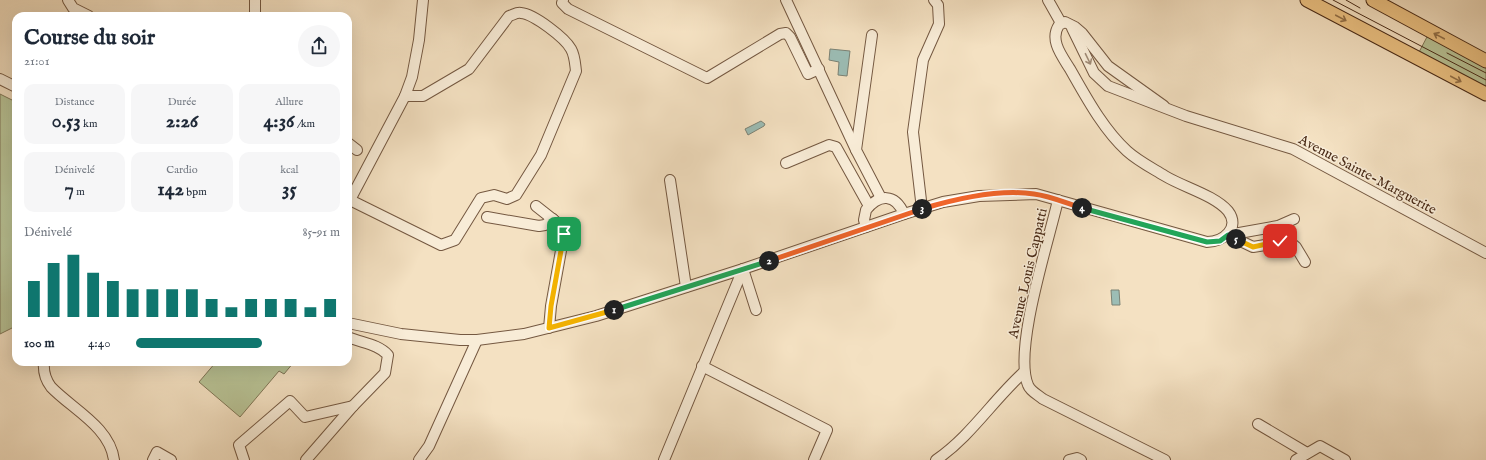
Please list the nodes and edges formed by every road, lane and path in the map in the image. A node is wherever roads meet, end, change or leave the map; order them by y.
1 (68, 0) edge
2 (255, 0) edge
3 (423, 0) edge
4 (563, 0) edge
5 (786, 0) edge
6 (934, 0) edge
7 (1048, 0) edge
8 (1307, 0) edge
9 (1373, 0) edge
10 (80, 12) edge
11 (255, 12) edge
12 (1066, 24) junction
13 (872, 35) dead end
14 (1486, 61) edge
15 (819, 69) junction
16 (0, 79) edge
17 (1125, 80) junction
18 (12, 85) edge
19 (1119, 91) junction
20 (1486, 94) edge
21 (405, 96) junction
22 (1164, 106) junction
23 (352, 146) edge
24 (357, 150) dead end
25 (856, 150) junction
26 (786, 163) dead end
27 (670, 180) dead end
28 (352, 194) edge
29 (881, 198) junction
30 (1058, 200) junction
31 (352, 201) edge
32 (536, 206) dead end
33 (869, 206) junction
34 (922, 209) junction
35 (904, 214) junction
36 (487, 217) dead end
37 (553, 218) junction
38 (1294, 219) dead end
39 (866, 227) junction
40 (1228, 235) junction
41 (1486, 253) edge
42 (1305, 262) dead end
43 (743, 269) junction
44 (686, 287) junction
45 (756, 310) dead end
46 (352, 324) edge
47 (549, 328) junction
48 (352, 339) edge
49 (477, 340) junction
50 (43, 366) edge
51 (702, 366) junction
52 (1024, 372) junction
53 (353, 406) junction
54 (1258, 424) dead end
55 (1307, 453) junction
56 (114, 460) edge
57 (153, 460) edge
58 (170, 460) edge
59 (244, 460) edge
60 (306, 460) edge
61 (419, 460) edge
62 (664, 460) edge
63 (814, 460) edge
64 (936, 460) edge
65 (1069, 460) edge
66 (1081, 460) edge
67 (1166, 460) edge
68 (1296, 460) edge
69 (1346, 460) edge

1 - 10 street
2 - 11 street
3 - 21 street
4 - 15 street
5 - 15 street
6 - 34 street
7 - 12 street
8 -> 20 main road
14 -> 9 main road
12 - 17 street, Avenue Sainte-Marguerite
12 -> 19 street, Avenue Sainte-Marguerite
12 - 40 street
13 - 25 street
15 - 25 street
16 - 18 street
17 - 19 street
17 - 22 street, Avenue Sainte-Marguerite
19 - 22 street, Avenue Sainte-Marguerite
21 - 28 street
21 - 31 street
22 - 41 street, Avenue Sainte-Marguerite
23 - 24 street
25 - 29 street
26 - 33 street
27 - 44 street
29 - 33 street
29 - 35 street
30 - 34 street
30 - 40 street
30 - 52 street, Avenue Louis Cappatti
32 - 37 street
33 - 39 street
34 - 35 street
35 - 39 street
36 - 37 street
37 - 47 street
38 - 40 street
39 - 43 street
40 - 42 street
43 - 44 street
43 - 45 street
43 - 51 street
44 - 47 street
46 - 49 street
47 - 49 street
48 - 53 street
49 - 61 street
50 - 56 street
51 - 62 street
51 - 63 street
52 - 64 street
52 - 67 street, Avenue Louis Cappatti
53 - 59 street
53 - 60 street
54 - 55 street
55 - 68 street
55 - 69 street
57 - 58 street
65 - 66 street

